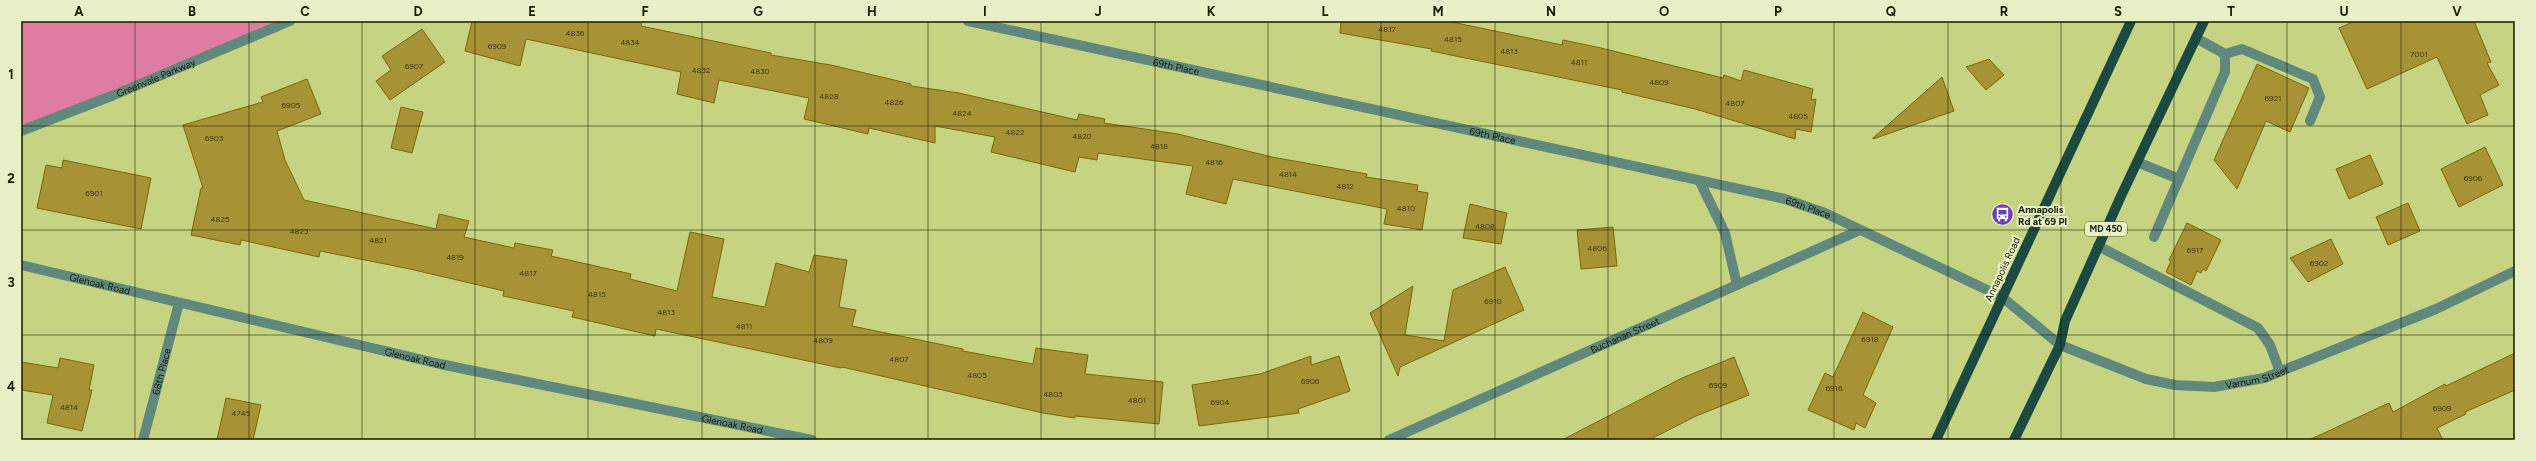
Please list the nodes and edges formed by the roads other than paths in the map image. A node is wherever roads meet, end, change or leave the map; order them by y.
1 (290, 21) edge
2 (968, 21) edge
3 (2131, 21) edge
4 (2204, 21) edge
5 (2196, 38) junction
6 (2225, 54) junction
7 (2310, 120) dead end
8 (21, 131) edge
9 (2137, 162) junction
10 (2179, 179) junction
11 (1700, 182) junction
12 (1860, 230) junction
13 (2154, 237) dead end
14 (2098, 246) junction
15 (21, 265) edge
16 (2515, 271) edge
17 (1737, 285) junction
18 (2002, 297) junction
19 (179, 303) junction
20 (2060, 345) junction
21 (2280, 372) junction
22 (144, 440) edge
23 (812, 440) edge
24 (1389, 440) edge
25 (1936, 440) edge
26 (2014, 440) edge

1 - 8 street, Greenvale Parkway
2 - 11 street, 69th Place
3 - 18 main road, Annapolis Road
4 - 5 main road, MD 450
5 - 6 street
5 - 9 main road, MD 450
6 - 7 street
6 - 10 street
9 - 10 street
9 - 14 main road, MD 450
10 - 13 street
11 - 12 street, 69th Place
11 - 17 street
12 - 17 street, Buchanan Street
12 - 18 street, 69th Place
14 - 20 main road, MD 450
14 - 21 street
15 - 19 street, Glenoak Road
16 - 21 street, Varnum Street
17 - 24 street, Buchanan Street
18 - 20 street, Varnum Street
18 - 25 main road, Annapolis Road
19 - 22 street, 68th Place
19 - 23 street, Glenoak Road
20 - 21 street, Varnum Street
20 - 26 main road, MD 450

